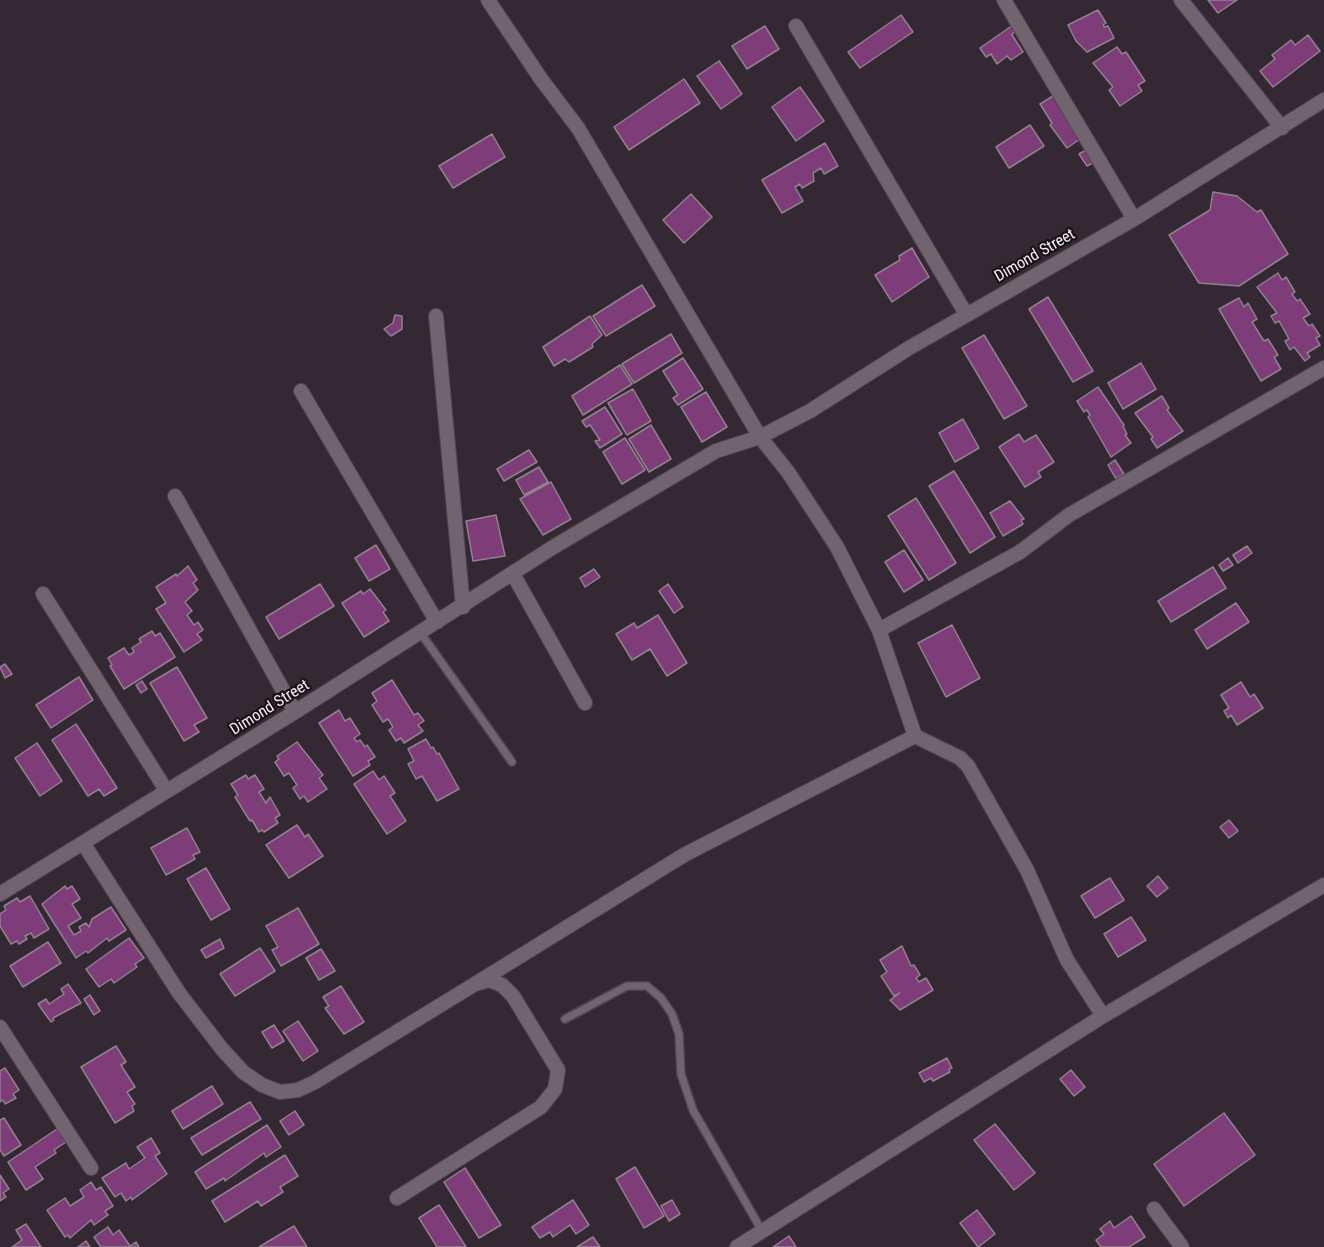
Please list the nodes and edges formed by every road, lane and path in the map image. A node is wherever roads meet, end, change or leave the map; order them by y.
1 (488, 0) edge
2 (1004, 0) edge
3 (1181, 0) edge
4 (796, 26) dead end
5 (1324, 100) edge
6 (1282, 128) junction
7 (1134, 219) junction
8 (966, 314) junction
9 (436, 316) dead end
10 (1324, 368) edge
11 (301, 391) dead end
12 (760, 437) junction
13 (175, 496) dead end
14 (513, 574) junction
15 (43, 594) dead end
16 (464, 607) junction
17 (436, 622) junction
18 (879, 630) junction
19 (420, 632) junction
20 (585, 703) dead end
21 (295, 712) junction
22 (915, 736) junction
23 (512, 762) dead end
24 (166, 790) junction
25 (83, 843) junction
26 (1324, 885) edge
27 (0, 894) edge
28 (475, 984) junction
29 (1102, 1016) junction
30 (566, 1019) dead end
31 (0, 1027) edge
32 (91, 1168) dead end
33 (398, 1198) dead end
34 (1154, 1209) dead end
35 (762, 1232) junction
36 (737, 1247) edge
37 (1182, 1247) edge

1 - 12 street
2 - 7 street
3 - 6 street
4 - 8 street
5 - 6 street, Dimond Street
6 - 7 street, Dimond Street
7 - 8 street, Dimond Street
8 - 12 street, Dimond Street
9 - 16 street
10 - 18 street
11 - 17 street
12 - 14 street, Dimond Street
12 - 18 street
13 - 21 street
14 - 16 street, Dimond Street
14 - 20 street
15 - 24 street
16 - 17 street, Dimond Street
17 - 19 street, Dimond Street
18 - 22 street
19 - 21 street, Dimond Street
19 - 23 lane
21 - 24 street, Dimond Street
22 - 28 street
22 - 29 street
24 - 25 street, Dimond Street
25 - 27 street, Dimond Street
25 - 28 street
26 - 29 street
28 - 33 street
29 - 35 street
30 - 35 lane
31 - 32 street
34 - 37 street
35 - 36 street

